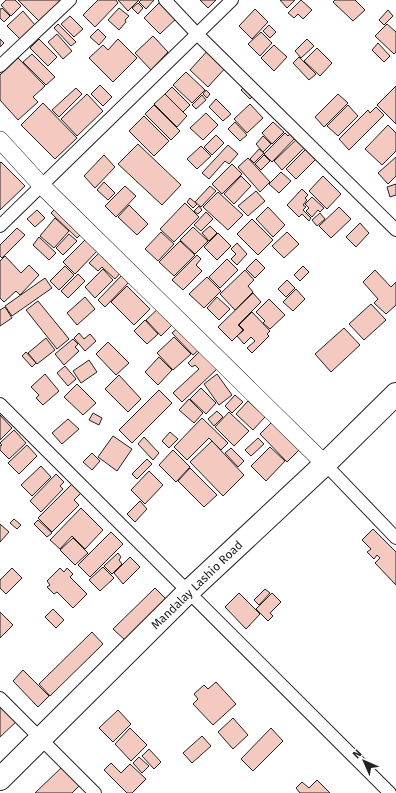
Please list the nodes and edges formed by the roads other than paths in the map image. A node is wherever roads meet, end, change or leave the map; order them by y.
1 (70, 0) edge
2 (165, 0) edge
3 (232, 0) edge
4 (197, 34) junction
5 (0, 66) edge
6 (0, 140) edge
7 (42, 186) junction
8 (0, 226) edge
9 (396, 230) edge
10 (396, 394) edge
11 (0, 404) edge
12 (325, 464) junction
13 (396, 538) edge
14 (188, 592) junction
15 (0, 698) edge
16 (41, 739) junction
17 (0, 779) edge
18 (95, 793) edge
19 (390, 793) edge

1 - 5 street
2 - 4 street
3 - 4 street
4 - 7 street
4 - 9 street
6 - 7 main road
7 - 8 street
7 - 12 main road
10 - 12 highway, Mandalay Lashio Road
11 - 14 street
12 - 13 street
12 - 14 highway, Mandalay Lashio Road
14 - 16 highway, Mandalay Lashio Road
14 - 19 street
15 - 16 street
16 - 17 highway, Mandalay Lashio Road
16 - 18 street

